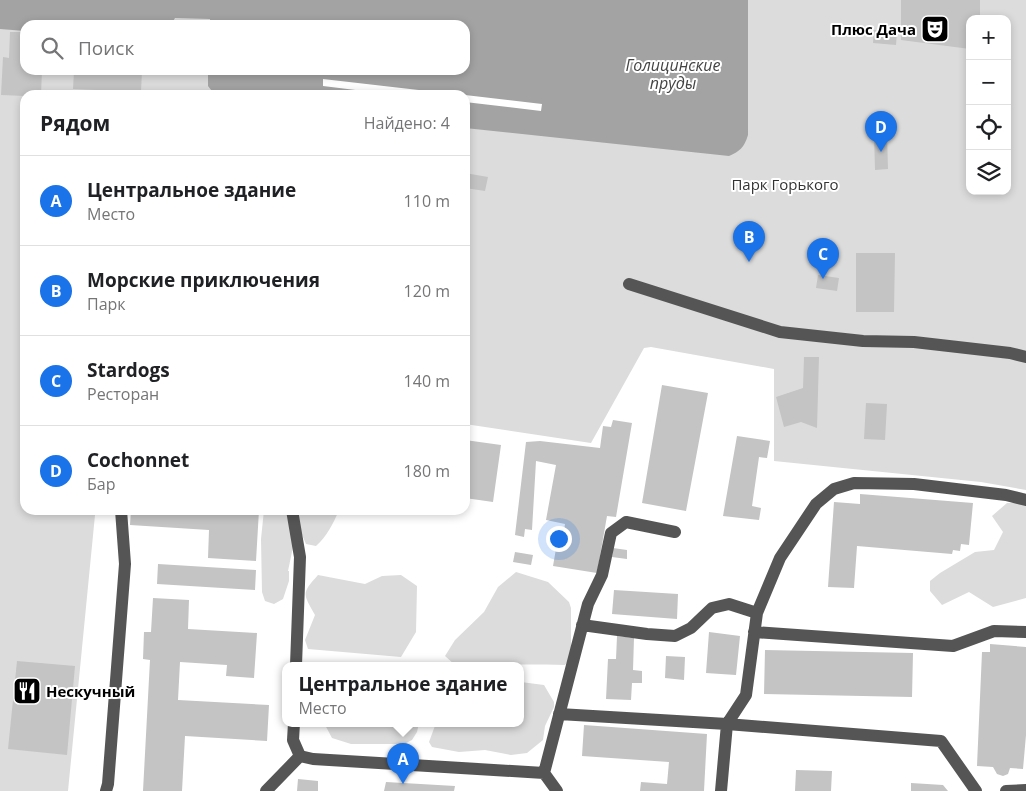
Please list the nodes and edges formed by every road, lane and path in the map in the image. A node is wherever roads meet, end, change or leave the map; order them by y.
1 (628, 284) dead end
2 (1026, 357) edge
3 (1026, 500) edge
4 (121, 515) edge
5 (293, 515) edge
6 (675, 532) dead end
7 (757, 613) junction
8 (582, 625) junction
9 (754, 632) junction
10 (1026, 632) edge
11 (296, 662) edge
12 (559, 714) junction
13 (727, 724) junction
14 (294, 727) edge
15 (300, 756) junction
16 (544, 773) junction
17 (1026, 790) edge
18 (106, 791) edge
19 (266, 791) edge
20 (557, 791) edge
21 (721, 791) edge
22 (976, 791) edge
23 (1006, 791) edge

1 - 2 lane
3 - 7 lane
4 - 18 lane
5 - 11 lane
6 - 8 lane
7 - 8 lane
7 - 9 lane
8 - 12 lane
9 - 10 lane
9 - 13 lane
12 - 13 lane
12 - 16 lane
13 - 21 lane
13 - 22 lane
14 - 15 lane
15 - 16 lane
15 - 19 lane
16 - 20 lane
17 - 23 lane

